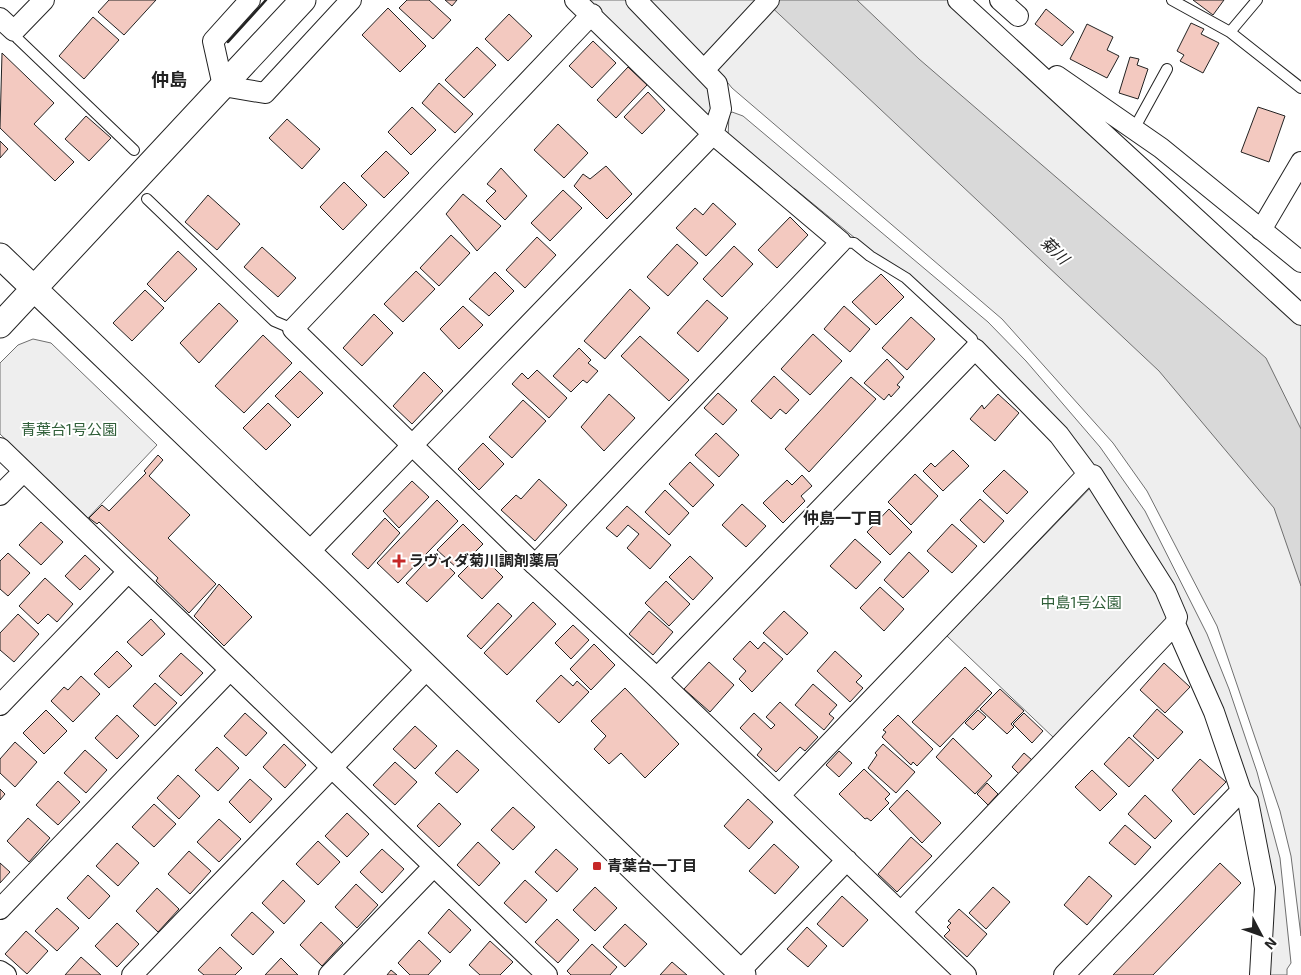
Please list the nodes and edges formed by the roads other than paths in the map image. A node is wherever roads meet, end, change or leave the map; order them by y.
1 (44, 0) edge
2 (250, 0) edge
3 (303, 0) edge
4 (351, 0) edge
5 (575, 0) edge
6 (636, 0) edge
7 (769, 0) edge
8 (958, 0) edge
9 (1000, 0) edge
10 (1172, 0) edge
11 (1257, 0) edge
12 (592, 14) junction
13 (1018, 16) dead end
14 (7, 24) edge
15 (1230, 32) junction
16 (999, 37) junction
17 (707, 66) junction
18 (1168, 70) dead end
19 (223, 86) junction
20 (1301, 88) edge
21 (1134, 129) junction
22 (713, 134) junction
23 (134, 150) dead end
24 (1301, 162) edge
25 (147, 199) dead end
26 (1261, 230) junction
27 (841, 242) junction
28 (0, 256) edge
29 (1301, 262) edge
30 (33, 290) junction
31 (1301, 315) edge
32 (0, 325) edge
33 (293, 330) junction
34 (975, 349) junction
35 (411, 446) junction
36 (0, 448) edge
37 (24, 471) junction
38 (1088, 474) junction
39 (0, 496) edge
40 (309, 552) junction
41 (535, 565) junction
42 (128, 572) junction
43 (1175, 624) junction
44 (428, 668) junction
45 (230, 670) junction
46 (657, 678) junction
47 (0, 705) edge
48 (331, 768) junction
49 (1241, 791) junction
50 (780, 796) junction
51 (847, 860) junction
52 (433, 867) junction
53 (0, 908) edge
54 (900, 912) junction
55 (0, 971) edge
56 (536, 972) edge
57 (740, 974) edge
58 (6, 975) edge
59 (132, 975) edge
60 (329, 975) edge
61 (966, 975) edge
62 (1064, 975) edge
63 (1260, 975) edge

1 - 14 street
2 - 19 street
3 - 19 street
4 - 19 street
5 - 12 street
6 - 17 street
7 - 17 street
8 - 16 street
9 - 13 street
10 - 15 lane
11 - 15 lane
12 - 22 street
12 - 33 street
14 - 23 lane
15 - 20 lane
16 - 21 street
16 - 31 street
17 - 22 street
18 - 21 lane
19 - 30 street
21 - 26 street
22 - 27 street
22 - 35 street
24 - 26 street
25 - 33 lane
26 - 29 street
27 - 34 lane
27 - 41 street
28 - 30 street
30 - 32 street
30 - 40 street
33 - 35 street
34 - 38 street
34 - 46 street
35 - 40 street
35 - 41 street
36 - 37 street
37 - 39 street
37 - 42 street
38 - 43 street
38 - 50 street
40 - 44 street
41 - 46 street
42 - 45 street
42 - 47 street
43 - 49 street
43 - 54 street
44 - 48 street
44 - 57 street
45 - 48 street
45 - 53 street
46 - 50 street
48 - 52 street
48 - 59 street
49 - 62 street
49 - 63 street
50 - 51 street
51 - 54 street
51 - 57 street
52 - 56 street
52 - 60 street
54 - 61 street
55 - 58 street

